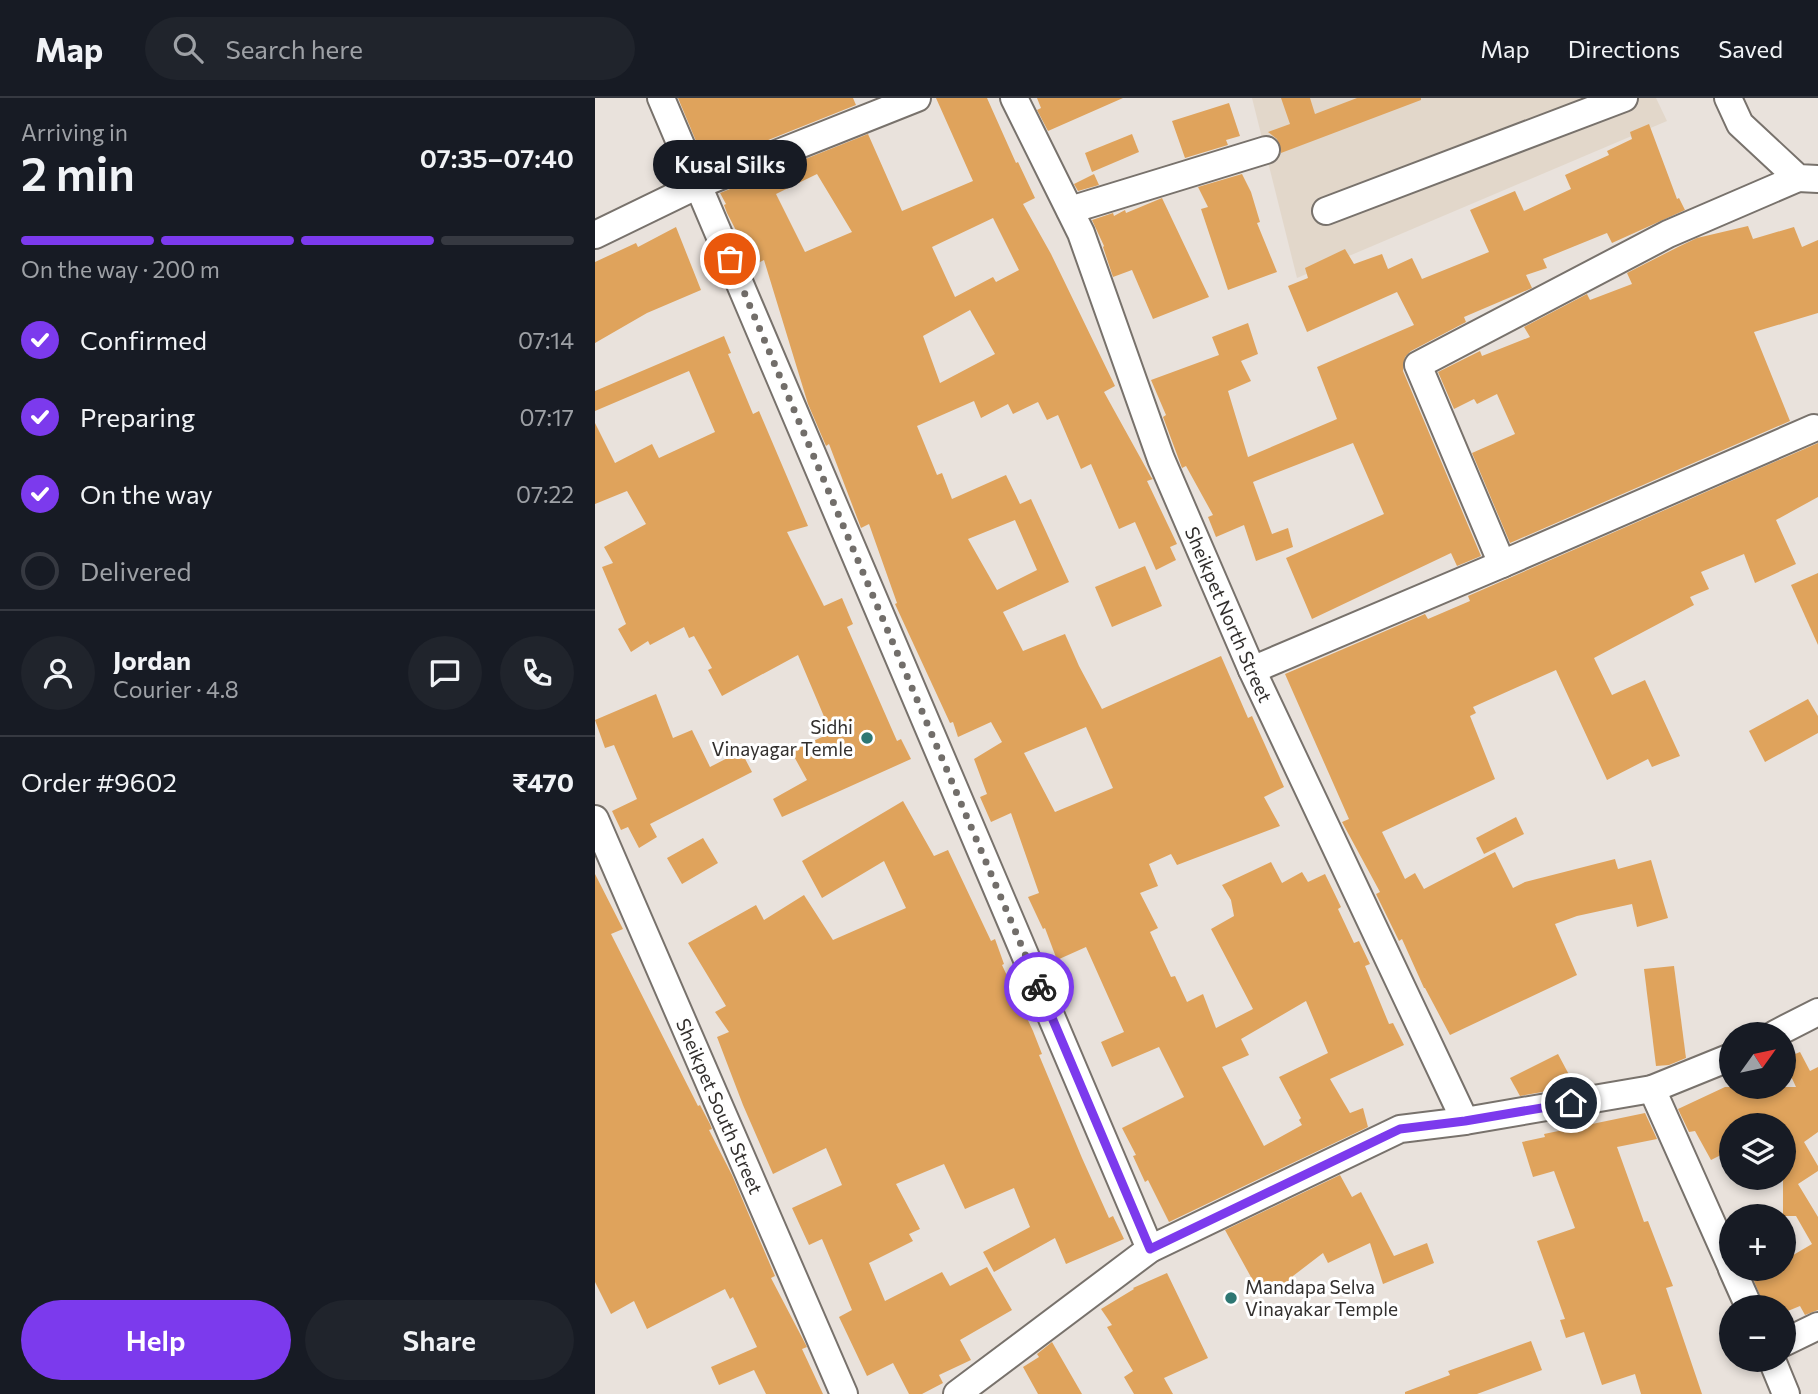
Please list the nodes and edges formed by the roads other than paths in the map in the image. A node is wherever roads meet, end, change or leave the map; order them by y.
1 (661, 98) edge
2 (917, 98) edge
3 (1014, 98) edge
4 (1624, 98) edge
5 (1728, 98) edge
6 (1266, 150) dead end
7 (1808, 178) edge
8 (698, 185) junction
9 (1070, 209) junction
10 (1326, 211) dead end
11 (595, 235) edge
12 (1814, 428) dead end
13 (1503, 564) junction
14 (1251, 670) junction
15 (595, 819) edge
16 (1818, 1012) edge
17 (1796, 1023) edge
18 (1719, 1062) edge
19 (1652, 1089) junction
20 (1465, 1121) junction
21 (1719, 1240) edge
22 (1150, 1249) junction
23 (1818, 1326) edge
24 (1796, 1337) edge
25 (1777, 1372) edge
26 (844, 1394) edge
27 (957, 1394) edge
28 (1786, 1394) edge

1 - 8 street
2 - 8 street
3 - 9 street, Sheikpet North Street
4 - 10 street
5 - 7 street
6 - 9 street
7 - 13 street
8 - 11 street
8 - 22 street
9 - 14 street, Sheikpet North Street
12 - 13 street
13 - 14 street
14 - 20 street, Sheikpet North Street
15 - 26 street, Sheikpet South Street
16 - 17 street
18 - 19 street
19 - 20 street
19 - 21 street
20 - 22 street
22 - 27 street
23 - 24 street
25 - 28 street

